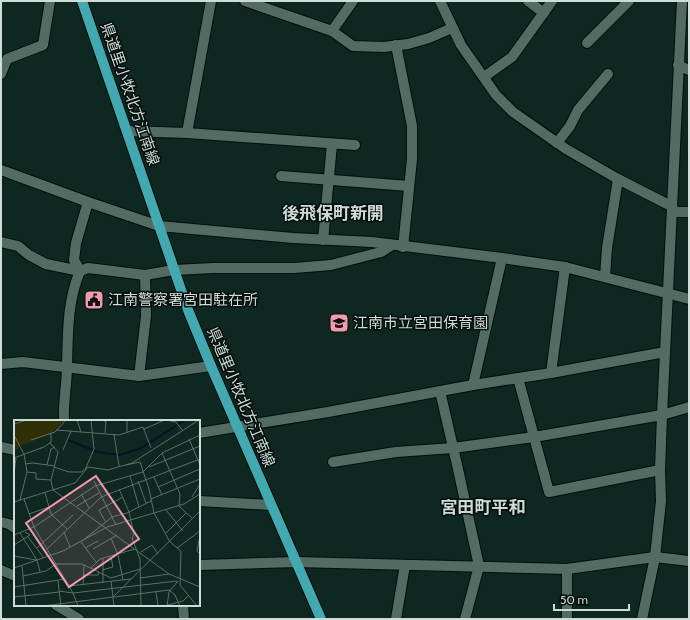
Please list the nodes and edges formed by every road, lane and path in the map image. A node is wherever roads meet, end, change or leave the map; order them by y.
1 (50, 1) edge
2 (82, 1) edge
3 (211, 1) edge
4 (245, 1) edge
5 (353, 1) edge
6 (440, 1) edge
7 (528, 1) edge
8 (552, 1) edge
9 (629, 1) edge
10 (679, 2) edge
11 (273, 5) edge
12 (544, 13) junction
13 (452, 28) junction
14 (332, 31) junction
15 (587, 43) dead end
16 (396, 45) junction
17 (678, 65) junction
18 (689, 70) edge
19 (1, 74) edge
20 (608, 74) dead end
21 (484, 77) junction
22 (127, 131) junction
23 (187, 133) junction
24 (557, 143) junction
25 (332, 144) junction
26 (354, 145) dead end
27 (1, 170) edge
28 (282, 176) dead end
29 (618, 179) junction
30 (329, 180) junction
31 (409, 186) junction
32 (88, 202) junction
33 (672, 208) junction
34 (689, 212) edge
35 (159, 226) junction
36 (323, 240) junction
37 (1, 242) edge
38 (392, 245) junction
39 (403, 247) junction
40 (502, 258) junction
41 (565, 267) junction
42 (174, 270) junction
43 (80, 271) junction
44 (145, 275) junction
45 (606, 277) junction
46 (668, 294) junction
47 (689, 299) edge
48 (665, 352) junction
49 (1, 364) edge
50 (211, 366) junction
51 (67, 367) junction
52 (551, 373) junction
53 (139, 376) junction
54 (518, 378) junction
55 (473, 385) junction
56 (440, 392) junction
57 (689, 407) edge
58 (662, 415) junction
59 (64, 420) edge
60 (238, 427) junction
61 (200, 434) edge
62 (534, 437) junction
63 (1, 447) edge
64 (453, 448) junction
65 (14, 450) edge
66 (333, 462) dead end
67 (660, 470) junction
68 (200, 501) edge
69 (271, 505) junction
70 (1, 522) edge
71 (14, 527) edge
72 (655, 557) junction
73 (689, 561) edge
74 (296, 562) junction
75 (405, 564) junction
76 (200, 565) edge
77 (479, 566) junction
78 (567, 569) junction
79 (1, 570) edge
80 (14, 576) edge
81 (58, 606) edge
82 (183, 606) edge
83 (79, 619) edge
84 (184, 619) edge
85 (321, 619) edge
86 (396, 619) edge
87 (465, 619) edge
88 (567, 619) edge
89 (643, 619) edge

1 - 19 street
2 - 22 main road, 県道里小牧北方江南線
3 - 23 street
4 - 11 street
5 - 14 street
6 - 13 street
7 - 12 street
8 - 12 street
9 - 15 street
10 - 17 street
11 - 14 street
12 - 21 street
13 - 16 street
13 - 21 street
14 - 16 street
16 - 31 street
17 - 18 street
17 - 33 street
20 - 24 street
21 - 24 street
22 - 23 street
22 - 35 main road, 県道里小牧北方江南線
23 - 25 street
24 - 29 street
25 - 26 street
25 - 30 street
27 - 32 street
28 - 30 street
29 - 33 street
29 - 45 street
30 - 31 street
30 - 36 street
31 - 39 street
32 - 35 street
32 - 43 street
33 - 34 street
33 - 46 street
35 - 36 street
35 - 42 main road, 県道里小牧北方江南線
36 - 38 street
37 - 43 street
38 - 39 street
38 - 42 street
39 - 40 street
40 - 41 street
40 - 55 street
41 - 45 street
41 - 52 street
42 - 44 street
42 - 50 main road, 県道里小牧北方江南線
43 - 44 street
43 - 51 street
44 - 53 street
45 - 46 street
46 - 47 street
46 - 48 street
48 - 52 street
48 - 58 street
49 - 51 street
50 - 53 street
50 - 60 main road, 県道里小牧北方江南線
51 - 53 street
51 - 59 street
52 - 54 street
54 - 55 street
54 - 62 street
55 - 56 street
56 - 60 street
56 - 64 street
57 - 58 street
58 - 62 street
58 - 67 street
60 - 61 street
60 - 69 main road, 県道里小牧北方江南線
62 - 64 street
62 - 67 street
63 - 65 street
64 - 66 street
64 - 77 street
67 - 72 street
68 - 69 street
69 - 74 main road, 県道里小牧北方江南線
70 - 71 street
72 - 73 street
72 - 78 street
72 - 89 street
74 - 75 street
74 - 76 street
74 - 85 main road, 県道里小牧北方江南線
75 - 77 street
75 - 86 street
77 - 78 street
77 - 87 street
78 - 88 street
79 - 80 street
81 - 83 street
82 - 84 street

